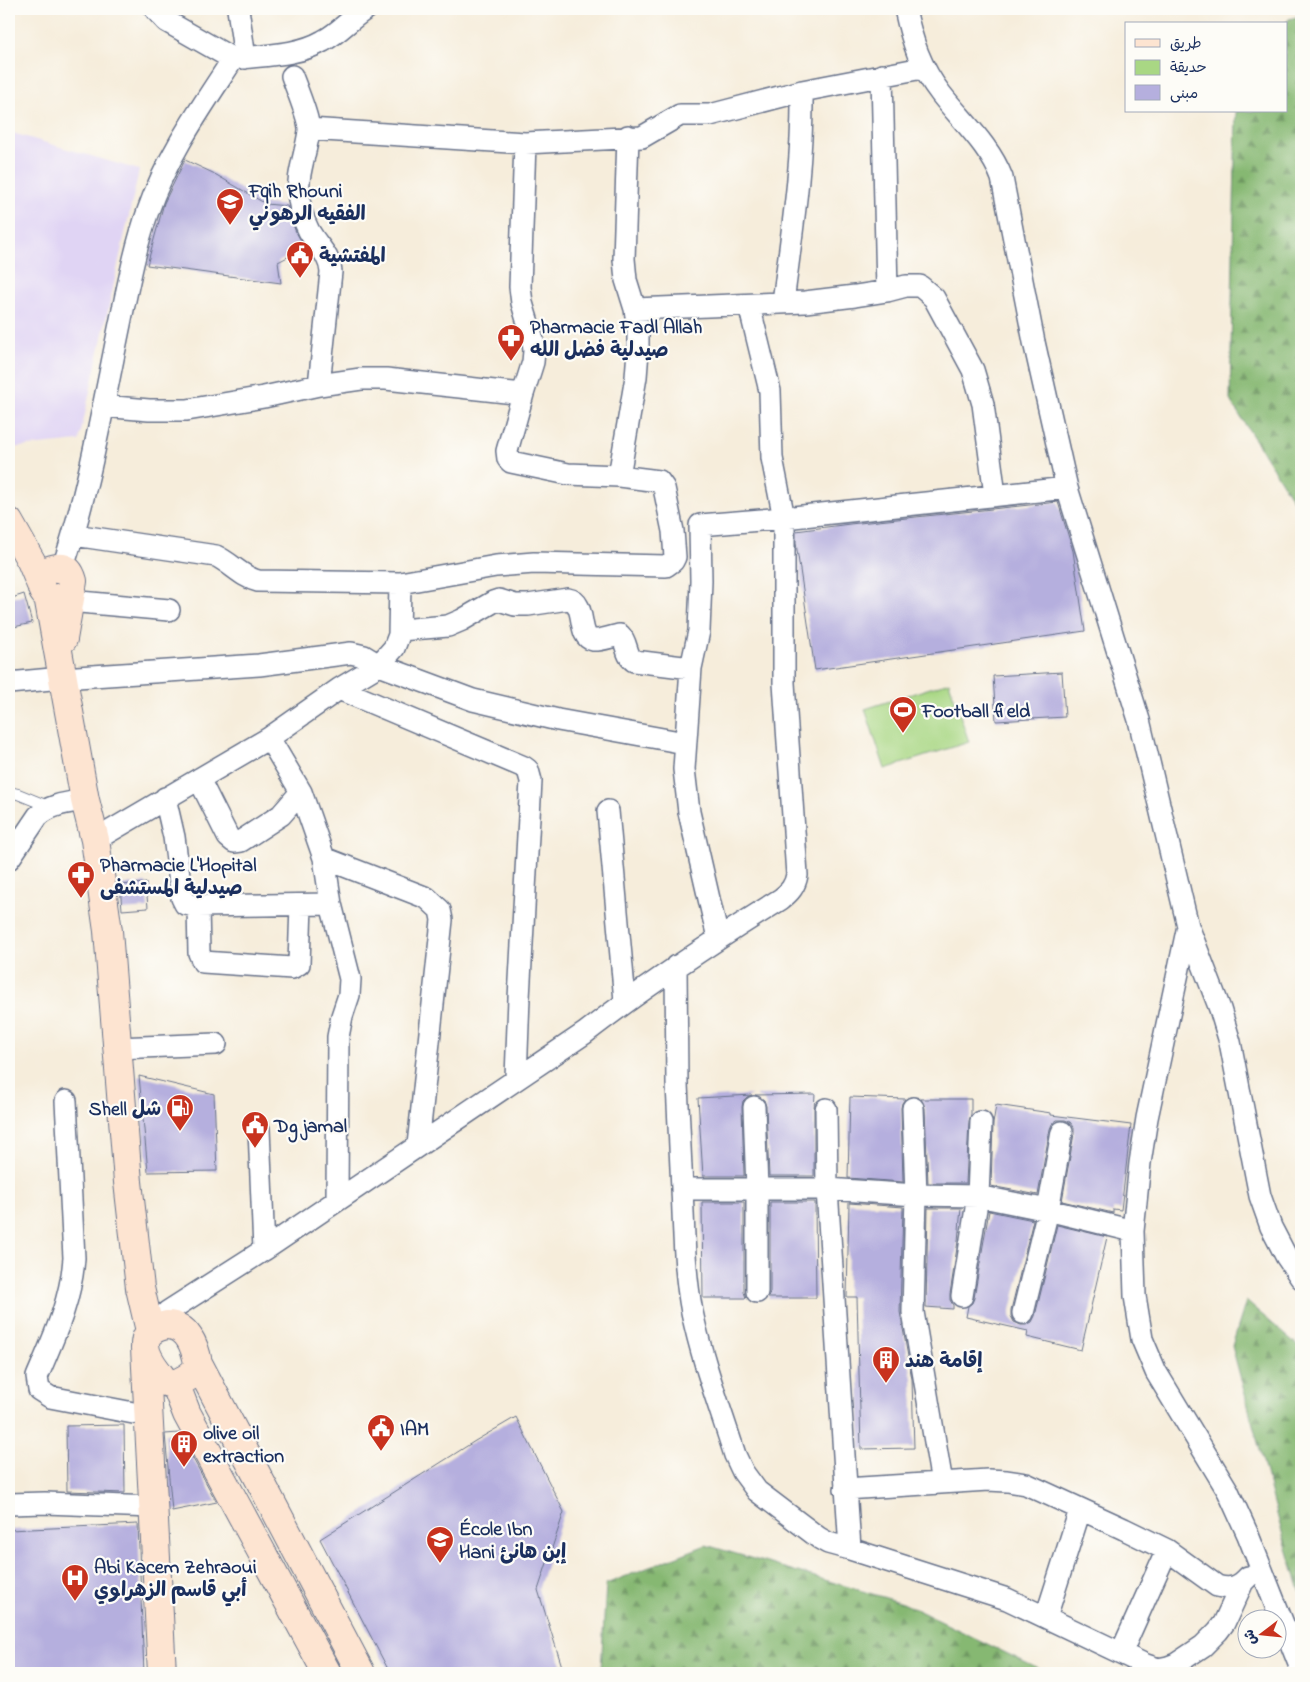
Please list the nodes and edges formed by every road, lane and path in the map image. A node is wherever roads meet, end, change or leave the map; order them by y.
1 (156, 9) edge
2 (238, 9) edge
3 (366, 9) edge
4 (905, 9) edge
5 (239, 58) junction
6 (925, 70) junction
7 (882, 75) junction
8 (292, 76) dead end
9 (802, 91) junction
10 (309, 129) junction
11 (628, 136) junction
12 (525, 143) junction
13 (887, 291) junction
14 (783, 302) junction
15 (749, 305) junction
16 (635, 309) junction
17 (318, 384) junction
18 (523, 394) junction
19 (103, 406) junction
20 (619, 476) junction
21 (1067, 488) junction
22 (995, 495) junction
23 (784, 518) junction
24 (9, 521) edge
25 (74, 535) junction
26 (400, 582) junction
27 (58, 585) junction
28 (169, 610) dead end
29 (400, 630) junction
30 (379, 665) junction
31 (61, 668) junction
32 (691, 668) junction
33 (9, 684) edge
34 (339, 689) junction
35 (269, 738) junction
36 (685, 743) junction
37 (199, 779) junction
38 (9, 792) edge
39 (301, 792) junction
40 (164, 798) junction
41 (85, 800) junction
42 (50, 807) junction
43 (608, 811) dead end
44 (95, 840) junction
45 (324, 858) junction
46 (9, 859) edge
47 (331, 904) junction
48 (198, 906) junction
49 (301, 906) junction
50 (1188, 926) junction
51 (718, 938) junction
52 (676, 966) junction
53 (625, 1001) junction
54 (216, 1044) dead end
55 (118, 1048) junction
56 (516, 1078) junction
57 (66, 1101) dead end
58 (754, 1107) dead end
59 (912, 1108) dead end
60 (826, 1109) dead end
61 (981, 1122) dead end
62 (259, 1129) dead end
63 (1062, 1132) dead end
64 (418, 1145) junction
65 (682, 1189) junction
66 (757, 1189) junction
67 (827, 1189) junction
68 (916, 1195) junction
69 (978, 1196) junction
70 (337, 1200) junction
71 (1048, 1210) junction
72 (1133, 1231) junction
73 (264, 1250) junction
74 (1301, 1278) edge
75 (757, 1292) dead end
76 (962, 1296) dead end
77 (1023, 1313) dead end
78 (159, 1329) junction
79 (198, 1363) junction
80 (171, 1383) junction
81 (149, 1416) junction
82 (942, 1483) junction
83 (845, 1489) junction
84 (9, 1504) edge
85 (153, 1507) junction
86 (1080, 1510) junction
87 (850, 1549) junction
88 (1167, 1550) junction
89 (1260, 1564) junction
90 (1242, 1584) junction
91 (1046, 1617) junction
92 (1121, 1653) junction
93 (1301, 1670) edge
94 (162, 1673) edge
95 (326, 1673) edge
96 (361, 1673) edge

1 - 5 street
2 - 5 street
3 - 5 street
4 - 6 street
5 - 19 street
6 - 7 street
6 - 21 street
7 - 9 street
7 - 13 street
8 - 10 street
9 - 11 street
9 - 14 street
10 - 12 street
10 - 17 street
11 - 12 street
11 - 16 street
12 - 18 street
13 - 14 street
13 - 22 street
14 - 15 street
15 - 16 street
15 - 23 street
16 - 20 street
17 - 18 street
17 - 19 street
18 - 20 street
19 - 25 street
20 - 26 street
21 - 22 street
21 - 50 street
22 - 23 street
23 - 32 street
23 - 51 street
24 - 27 main road
25 - 26 street
25 - 27 street
26 - 29 street
27 - 28 street
27 - 31 main road
29 - 30 street
29 - 32 street
30 - 31 street
30 - 34 street
30 - 36 street
31 - 33 street
31 - 41 main road
32 - 36 street
34 - 35 street
34 - 56 street
35 - 37 street
35 - 39 street
36 - 51 street
37 - 39 street
37 - 40 street
38 - 42 lane
39 - 45 street
40 - 44 street
40 - 48 street
41 - 42 street
41 - 44 main road
42 - 46 street
43 - 53 street
44 - 55 main road
45 - 47 street
45 - 64 street
47 - 49 street
47 - 70 street
48 - 49 street
48 - 49 street
50 - 72 street
50 - 74 street
51 - 52 street
52 - 53 street
52 - 65 street
53 - 56 street
54 - 55 street
55 - 78 main road
56 - 64 street
57 - 81 street
58 - 66 street
59 - 68 street
60 - 67 street
61 - 69 street
62 - 73 street
63 - 71 street
64 - 70 street
65 - 66 street
65 - 87 street
66 - 67 street
66 - 75 street
67 - 68 street
67 - 83 street
68 - 69 street
68 - 82 street
69 - 71 street
69 - 76 street
70 - 73 street
71 - 72 street
71 - 77 street
72 - 89 street
73 - 78 street
78 - 79 main road
78 - 80 main road
78 - 81 main road
79 - 80 main road
79 - 96 main road
80 - 81 main road
80 - 95 main road
81 - 85 main road
82 - 83 street
82 - 86 street
83 - 87 street
84 - 85 street
85 - 94 main road
86 - 88 street
86 - 91 street
87 - 91 street
88 - 90 street
88 - 92 street
89 - 90 street
89 - 93 street
90 - 92 street
91 - 92 street

